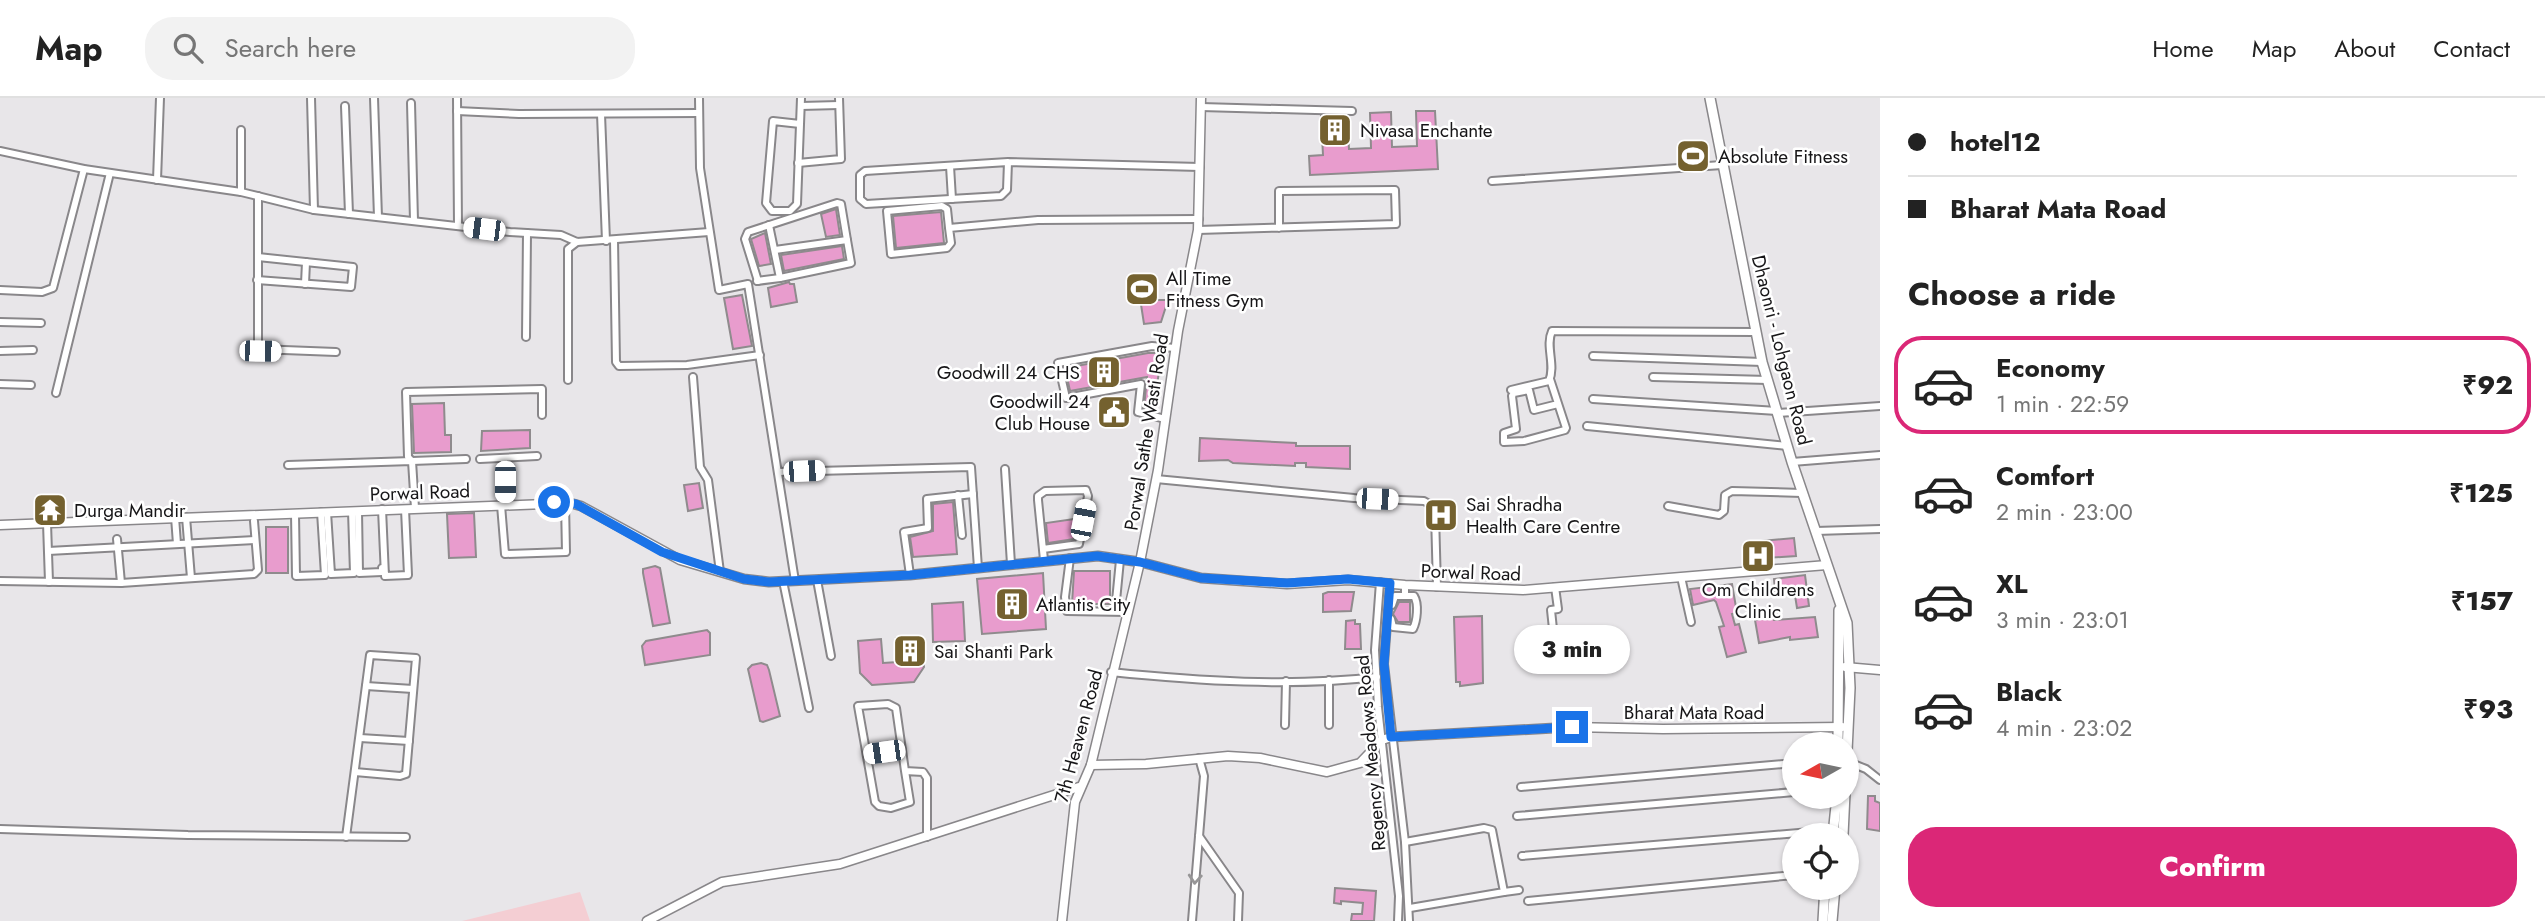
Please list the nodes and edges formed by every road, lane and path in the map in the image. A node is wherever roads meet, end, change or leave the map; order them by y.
1 (160, 98) edge
2 (311, 98) edge
3 (374, 98) edge
4 (457, 98) edge
5 (699, 98) edge
6 (1710, 98) edge
7 (839, 101) edge
8 (801, 102) edge
9 (1201, 102) edge
10 (411, 103) dead end
11 (345, 106) dead end
12 (457, 111) junction
13 (1352, 111) dead end
14 (699, 113) junction
15 (601, 114) junction
16 (800, 124) junction
17 (241, 130) dead end
18 (0, 151) edge
19 (1008, 162) junction
20 (798, 163) junction
21 (1722, 165) junction
22 (950, 166) junction
23 (1200, 167) junction
24 (84, 169) junction
25 (110, 173) junction
26 (157, 180) junction
27 (1492, 181) dead end
28 (241, 192) junction
29 (258, 196) junction
30 (952, 199) junction
31 (314, 210) junction
32 (349, 214) junction
33 (378, 217) junction
34 (1199, 219) junction
35 (414, 221) junction
36 (769, 225) junction
37 (458, 226) junction
38 (949, 228) junction
39 (1279, 228) junction
40 (1198, 230) junction
41 (709, 232) junction
42 (527, 233) junction
43 (614, 240) junction
44 (847, 240) junction
45 (606, 241) junction
46 (577, 242) junction
47 (775, 250) junction
48 (257, 257) junction
49 (306, 262) junction
50 (780, 278) junction
51 (257, 280) junction
52 (758, 281) junction
53 (305, 284) junction
54 (748, 284) junction
55 (0, 290) edge
56 (0, 322) edge
57 (41, 323) dead end
58 (1755, 332) junction
59 (526, 337) dead end
60 (1175, 348) junction
61 (33, 350) dead end
62 (0, 351) edge
63 (336, 352) dead end
64 (760, 355) junction
65 (1593, 356) dead end
66 (1762, 362) junction
67 (693, 377) dead end
68 (1653, 377) dead end
69 (1550, 379) junction
70 (568, 380) dead end
71 (1768, 380) junction
72 (0, 384) edge
73 (32, 385) dead end
74 (1511, 390) dead end
75 (56, 393) dead end
76 (1593, 399) dead end
77 (1558, 404) junction
78 (1880, 406) edge
79 (1777, 412) junction
80 (541, 415) dead end
81 (1165, 419) junction
82 (1587, 426) dead end
83 (1787, 446) junction
84 (1880, 454) edge
85 (537, 456) dead end
86 (505, 458) junction
87 (466, 459) dead end
88 (480, 459) dead end
89 (412, 461) junction
90 (1792, 462) junction
91 (288, 465) dead end
92 (1005, 469) dead end
93 (778, 472) junction
94 (1156, 479) junction
95 (1802, 493) junction
96 (973, 494) junction
97 (958, 495) junction
98 (565, 503) junction
99 (503, 505) junction
100 (1668, 506) dead end
101 (415, 508) junction
102 (405, 509) junction
103 (381, 510) junction
104 (355, 511) junction
105 (324, 512) junction
106 (295, 514) junction
107 (175, 517) junction
108 (186, 517) junction
109 (254, 521) dead end
110 (47, 523) junction
111 (0, 526) edge
112 (1880, 529) edge
113 (1816, 531) junction
114 (962, 535) dead end
115 (255, 540) junction
116 (117, 543) junction
117 (177, 544) junction
118 (189, 544) junction
119 (1043, 549) junction
120 (48, 551) junction
121 (1070, 558) junction
122 (1120, 559) junction
123 (1044, 560) junction
124 (1140, 562) junction
125 (1012, 564) junction
126 (1827, 565) junction
127 (978, 568) junction
128 (720, 572) junction
129 (910, 575) junction
130 (191, 578) junction
131 (1681, 578) junction
132 (817, 580) junction
133 (0, 581) edge
134 (783, 581) junction
135 (795, 581) junction
136 (49, 582) junction
137 (121, 583) junction
138 (1385, 583) junction
139 (1405, 585) junction
140 (1437, 587) junction
141 (1555, 587) junction
142 (1405, 596) junction
143 (1116, 601) dead end
144 (1127, 612) junction
145 (1691, 622) dead end
146 (1553, 629) dead end
147 (831, 656) dead end
148 (1845, 667) junction
149 (1880, 670) edge
150 (1111, 672) junction
151 (1377, 677) junction
152 (1329, 680) junction
153 (1286, 681) junction
154 (366, 686) junction
155 (413, 689) junction
156 (809, 708) dead end
157 (1285, 725) dead end
158 (1329, 725) dead end
159 (1844, 727) junction
160 (1842, 732) edge
161 (1844, 732) edge
162 (1391, 737) junction
163 (360, 738) junction
164 (1382, 740) junction
165 (409, 741) junction
166 (902, 750) junction
167 (866, 755) junction
168 (1199, 758) junction
169 (1782, 764) edge
170 (1091, 765) junction
171 (1859, 766) edge
172 (905, 771) junction
173 (355, 772) junction
174 (1880, 780) edge
175 (1079, 787) junction
176 (1521, 787) dead end
177 (1782, 793) edge
178 (1517, 816) dead end
179 (0, 829) edge
180 (1199, 836) junction
181 (346, 837) junction
182 (406, 837) dead end
183 (927, 837) junction
184 (1782, 837) edge
185 (1405, 842) junction
186 (1522, 856) dead end
187 (1782, 876) edge
188 (1519, 890) dead end
189 (1504, 892) junction
190 (1824, 900) edge
191 (1834, 900) edge
192 (1528, 901) dead end
193 (1410, 908) junction
194 (647, 921) edge
195 (1062, 921) edge
196 (1192, 921) edge
197 (1238, 921) edge
198 (1398, 921) edge
199 (1409, 921) edge
200 (1823, 921) edge
201 (1832, 921) edge

1 - 26 street
2 - 31 street
3 - 33 street
4 - 12 street
5 - 14 street
6 - 21 main road, Dhaonri - Lohgaon Road
7 - 8 street
7 - 20 street
8 - 16 street
9 - 13 street
9 - 23 street, Porwal Sathe Wasti Road
10 - 35 street
11 - 32 street
12 - 15 street
12 - 37 street
14 - 15 street
14 - 41 street
15 - 45 street
16 - 20 street
16 - 20 street
17 - 28 street
18 - 24 street
19 - 22 street
19 - 23 street
19 - 30 street
21 - 27 street
21 - 58 main road, Dhaonri - Lohgaon Road
22 - 30 street
22 - 30 street
23 - 34 street, Porwal Sathe Wasti Road
24 - 25 street
24 - 55 street
25 - 26 street
25 - 75 street
26 - 28 street
28 - 29 street
29 - 31 street
29 - 48 street
31 - 32 street
32 - 33 street
33 - 35 street
34 - 38 street
34 - 40 street, Porwal Sathe Wasti Road
35 - 37 street
36 - 44 street
36 - 47 street
36 - 52 street
37 - 42 street
38 - 38 street
39 - 39 street
39 - 40 street
40 - 60 street, Porwal Sathe Wasti Road
41 - 43 street
41 - 54 street
42 - 46 street
42 - 59 street
43 - 45 street
43 - 64 street
44 - 47 street
44 - 50 street
45 - 46 street
46 - 70 street
47 - 50 street
48 - 49 street
48 - 51 street
49 - 53 street
49 - 53 street
50 - 52 street
51 - 53 street
51 - 63 street
52 - 54 street
54 - 64 street
56 - 57 street
58 - 66 main road, Dhaonri - Lohgaon Road
58 - 69 street
60 - 81 street, Porwal Sathe Wasti Road
60 - 81 street
61 - 62 street
64 - 93 street
65 - 66 street
66 - 71 main road, Dhaonri - Lohgaon Road
67 - 128 street
68 - 71 street
69 - 74 street
69 - 77 street
71 - 79 main road, Dhaonri - Lohgaon Road
72 - 73 street
76 - 79 street
77 - 77 street
78 - 79 street
79 - 83 main road, Dhaonri - Lohgaon Road
80 - 89 street
81 - 94 street, Porwal Sathe Wasti Road
82 - 83 street
83 - 90 main road, Dhaonri - Lohgaon Road
84 - 90 street
85 - 86 street
86 - 88 street
86 - 99 street
87 - 89 street
89 - 91 street
89 - 101 street
90 - 95 main road, Dhaonri - Lohgaon Road
92 - 125 street
93 - 96 street
93 - 135 street
94 - 124 street, Porwal Sathe Wasti Road
94 - 140 street
95 - 100 street
95 - 113 main road, Dhaonri - Lohgaon Road
96 - 97 street
96 - 127 street
97 - 114 street
97 - 129 street
98 - 99 street, Porwal Road
98 - 99 street
98 - 128 street, Porwal Road
99 - 101 street, Porwal Road
101 - 102 street, Porwal Road
102 - 103 street, Porwal Road
102 - 103 street
103 - 104 street, Porwal Road
103 - 104 street
104 - 105 street, Porwal Road
104 - 105 street
105 - 106 street, Porwal Road
105 - 106 street
106 - 108 street, Porwal Road
107 - 108 street, Porwal Road
107 - 110 street, Porwal Road
107 - 117 street
108 - 118 street
109 - 115 street
110 - 111 street, Porwal Road
110 - 120 street
112 - 113 street
113 - 126 main road, Dhaonri - Lohgaon Road
115 - 118 street
115 - 130 street
116 - 117 street
116 - 120 street
116 - 137 street
117 - 118 street
118 - 130 street
119 - 119 street
119 - 123 street
120 - 136 street
121 - 122 street, Porwal Road
121 - 123 street, Porwal Road
121 - 144 street
122 - 124 street, Porwal Road
122 - 143 street
123 - 125 street, Porwal Road
124 - 138 street, Porwal Road
124 - 144 street, 7th Heaven Road
125 - 127 street, Porwal Road
126 - 131 street, Porwal Road
126 - 148 main road, Dhaonri - Lohgaon Road
127 - 129 street, Porwal Road
128 - 134 street, Porwal Road
129 - 132 street, Porwal Road
130 - 137 street
131 - 141 street, Porwal Road
131 - 145 street
132 - 135 street, Porwal Road
132 - 147 street
133 - 136 street
134 - 135 street, Porwal Road
134 - 156 street
136 - 137 street
138 - 139 street, Porwal Road
138 - 151 street, Regency Meadows Road
138 - 162 street
139 - 140 street, Porwal Road
139 - 142 street
140 - 141 street, Porwal Road
141 - 146 street
142 - 142 street
144 - 150 street, 7th Heaven Road
148 - 149 street
148 - 159 main road, Dhaonri - Lohgaon Road
150 - 153 street
150 - 170 street, 7th Heaven Road
151 - 152 street
151 - 164 street, Regency Meadows Road
152 - 153 street
152 - 158 street
153 - 157 street
154 - 155 street
154 - 155 street
154 - 163 street
155 - 165 street
159 - 160 main road
159 - 161 main road
159 - 162 street, Bharat Mata Road
162 - 164 street, Bharat Mata Road
162 - 185 street
163 - 165 street
163 - 173 street
164 - 168 street
164 - 198 street, Regency Meadows Road
165 - 173 street
166 - 167 street
166 - 167 street
166 - 172 street
167 - 172 street
168 - 170 street
168 - 180 street
169 - 176 street
170 - 175 street, 7th Heaven Road
171 - 174 street
172 - 183 street
173 - 181 street
175 - 183 street
175 - 195 street, 7th Heaven Road
177 - 178 street
179 - 181 street
180 -> 196 street
180 - 197 street
181 - 182 street
183 - 194 street
184 - 186 street
185 - 189 street
185 - 193 street
187 - 192 street
188 - 189 street
189 - 193 street
190 - 200 main road
191 - 201 main road
193 - 199 street

